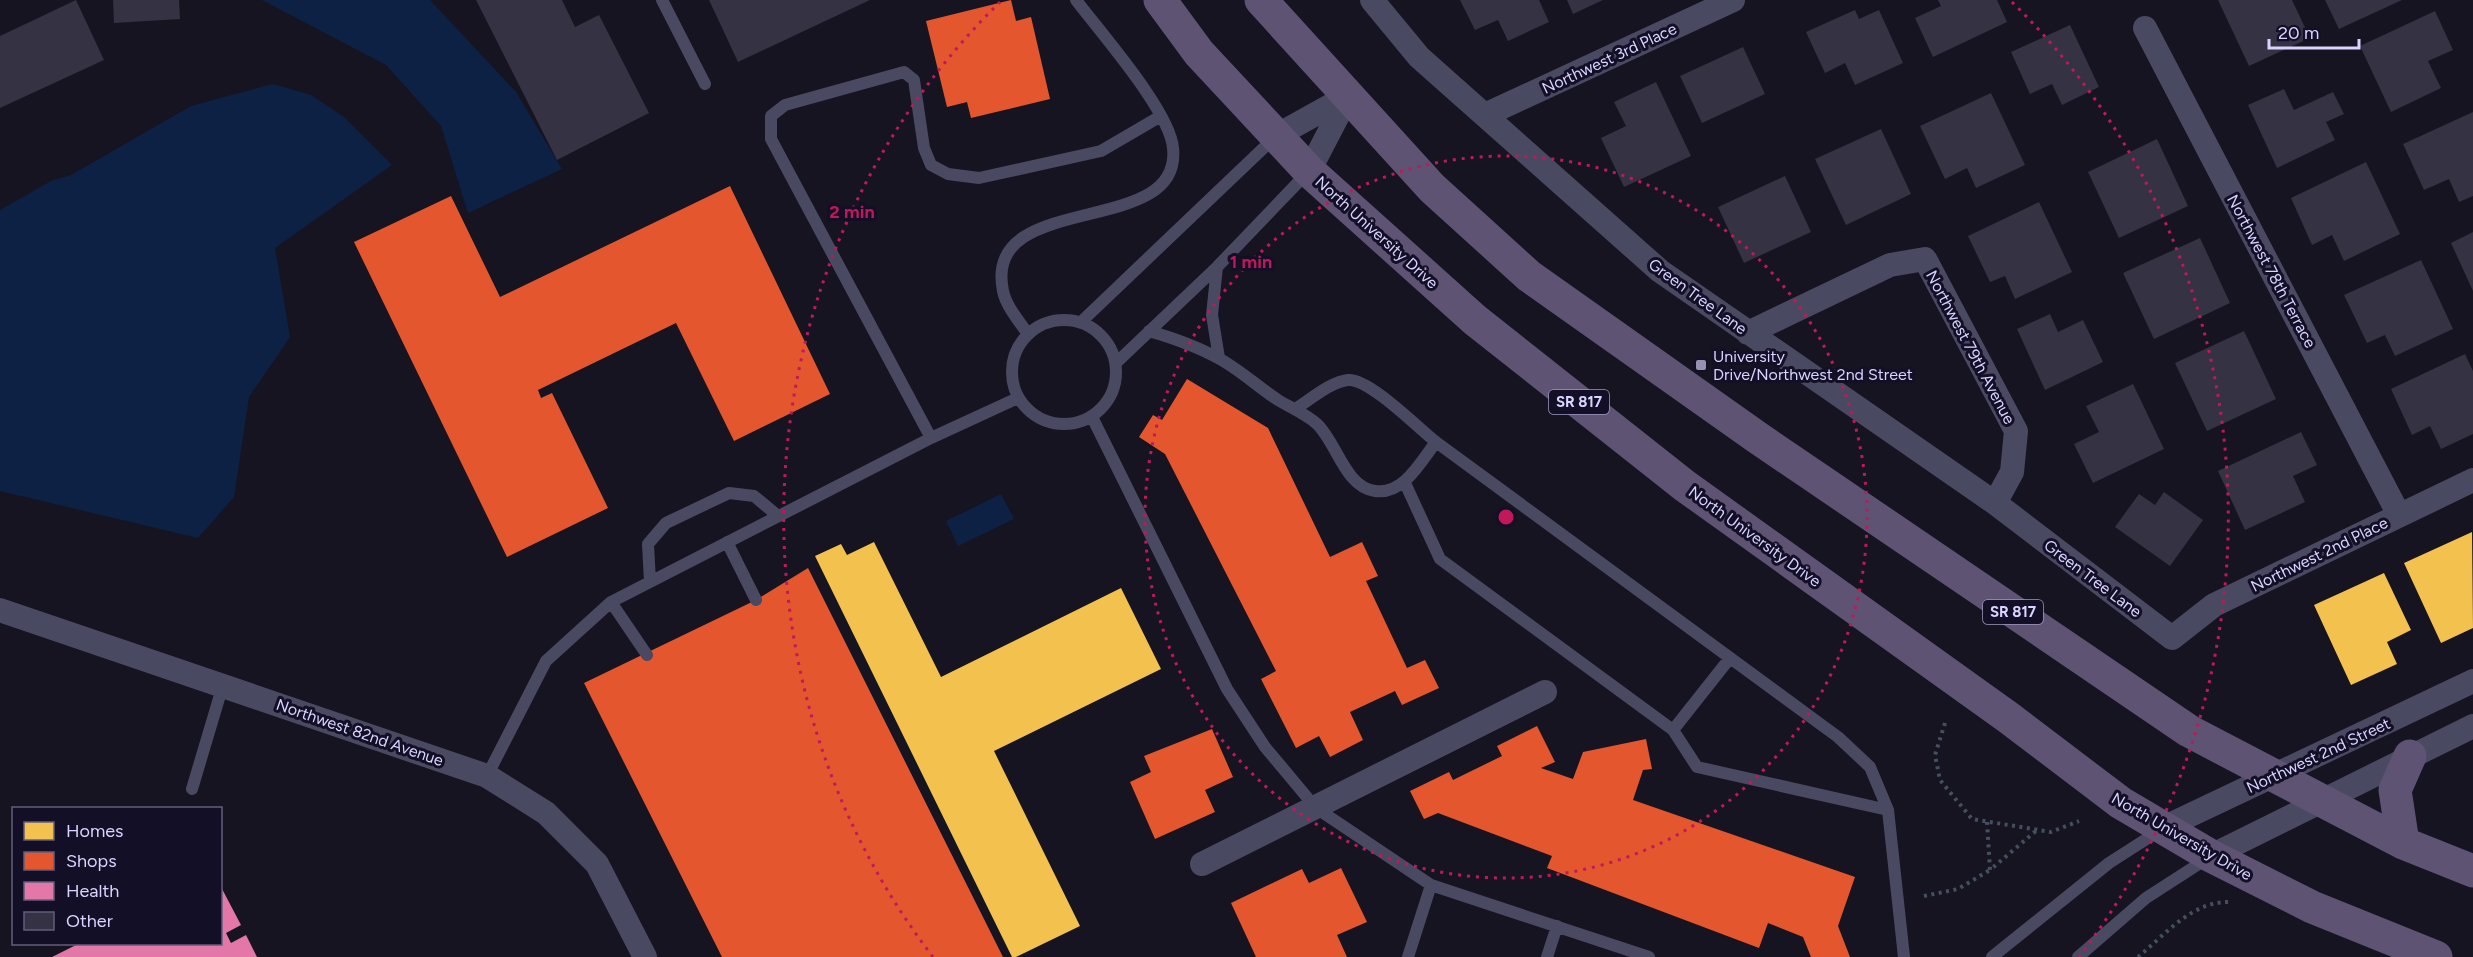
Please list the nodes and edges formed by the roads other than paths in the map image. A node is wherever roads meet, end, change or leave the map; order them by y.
1 (662, 0) edge
2 (1076, 0) edge
3 (1160, 0) edge
4 (1261, 0) edge
5 (1372, 0) edge
6 (1733, 0) edge
7 (2145, 28) dead end
8 (705, 84) dead end
9 (1348, 96) junction
10 (1485, 115) junction
11 (1161, 116) junction
12 (1276, 136) junction
13 (1309, 171) junction
14 (1217, 267) junction
15 (1081, 322) junction
16 (1149, 331) junction
17 (1748, 333) junction
18 (1028, 334) junction
19 (1219, 358) junction
20 (1116, 363) junction
21 (1018, 398) junction
22 (1294, 409) junction
23 (1092, 417) junction
24 (931, 438) junction
25 (1436, 442) junction
26 (2473, 480) edge
27 (1405, 483) junction
28 (1995, 503) junction
29 (2399, 515) junction
30 (778, 516) junction
31 (727, 542) junction
32 (650, 582) junction
33 (756, 600) dead end
34 (611, 602) junction
35 (0, 610) edge
36 (2172, 638) joint
37 (646, 655) dead end
38 (1730, 658) junction
39 (2473, 681) edge
40 (223, 685) junction
41 (1545, 692) dead end
42 (2473, 726) edge
43 (1673, 730) junction
44 (2410, 756) junction
45 (2275, 775) junction
46 (487, 776) junction
47 (192, 789) dead end
48 (2322, 799) junction
49 (1316, 808) junction
50 (1888, 810) junction
51 (2163, 828) junction
52 (2403, 843) junction
53 (2211, 856) junction
54 (1202, 864) dead end
55 (2473, 871) edge
56 (1431, 885) junction
57 (1557, 926) junction
58 (645, 957) edge
59 (1408, 957) edge
60 (1547, 957) edge
61 (1649, 957) edge
62 (1904, 957) edge
63 (1992, 957) edge
64 (2078, 957) edge
65 (2436, 957) edge

1 - 8 lane
2 - 11 lane
3 - 12 main road, North University Drive / SR 817
4 - 9 main road, SR 817
5 - 10 street, Green Tree Lane
6 - 10 street, Northwest 3rd Place
7 - 29 street, Northwest 78th Terrace
9 - 12 street
9 - 13 street
9 - 45 main road, SR 817
10 - 17 street, Green Tree Lane
11 - 18 lane
11 - 24 lane
12 - 13 main road, North University Drive / SR 817
12 - 15 lane
13 - 14 lane
13 - 51 main road, North University Drive / SR 817
14 - 16 lane
14 - 19 lane
15 - 18 lane
15 - 20 lane
16 - 19 lane
16 - 20 lane
17 - 28 street, Green Tree Lane
17 - 28 street, Northwest 79th Avenue
18 - 21 lane
19 - 22 lane
20 - 23 lane
21 - 23 lane
21 - 24 lane
22 - 25 lane
22 - 27 lane
23 - 49 lane
24 - 30 lane
25 - 27 lane
25 - 38 lane
26 - 29 street, Northwest 2nd Place
27 - 43 lane
28 - 36 street, Green Tree Lane
29 - 36 street, Northwest 2nd Place
30 - 31 lane
30 - 32 lane
31 - 32 lane
31 - 33 lane
32 - 34 lane
34 - 37 lane
34 - 46 lane
35 - 40 street, Northwest 82nd Avenue
38 - 43 lane
38 - 50 lane
39 - 45 street, Northwest 2nd Street
40 - 46 street, Northwest 82nd Avenue
40 - 47 lane
41 - 49 street
42 - 44 street
43 - 50 lane
44 - 48 street
44 - 52 main road
45 - 48 main road, SR 817
45 - 51 street, Northwest 2nd Street
46 - 58 street, Northwest 82nd Avenue
48 - 52 main road, SR 817
48 - 53 street
49 - 54 street
49 - 56 lane
50 - 62 lane
51 - 53 main road, North University Drive / SR 817
51 - 63 lane
52 - 55 main road, SR 817
53 - 64 lane
53 - 65 main road, North University Drive / SR 817
56 - 57 lane
56 - 59 lane
57 - 60 lane
57 - 61 lane

